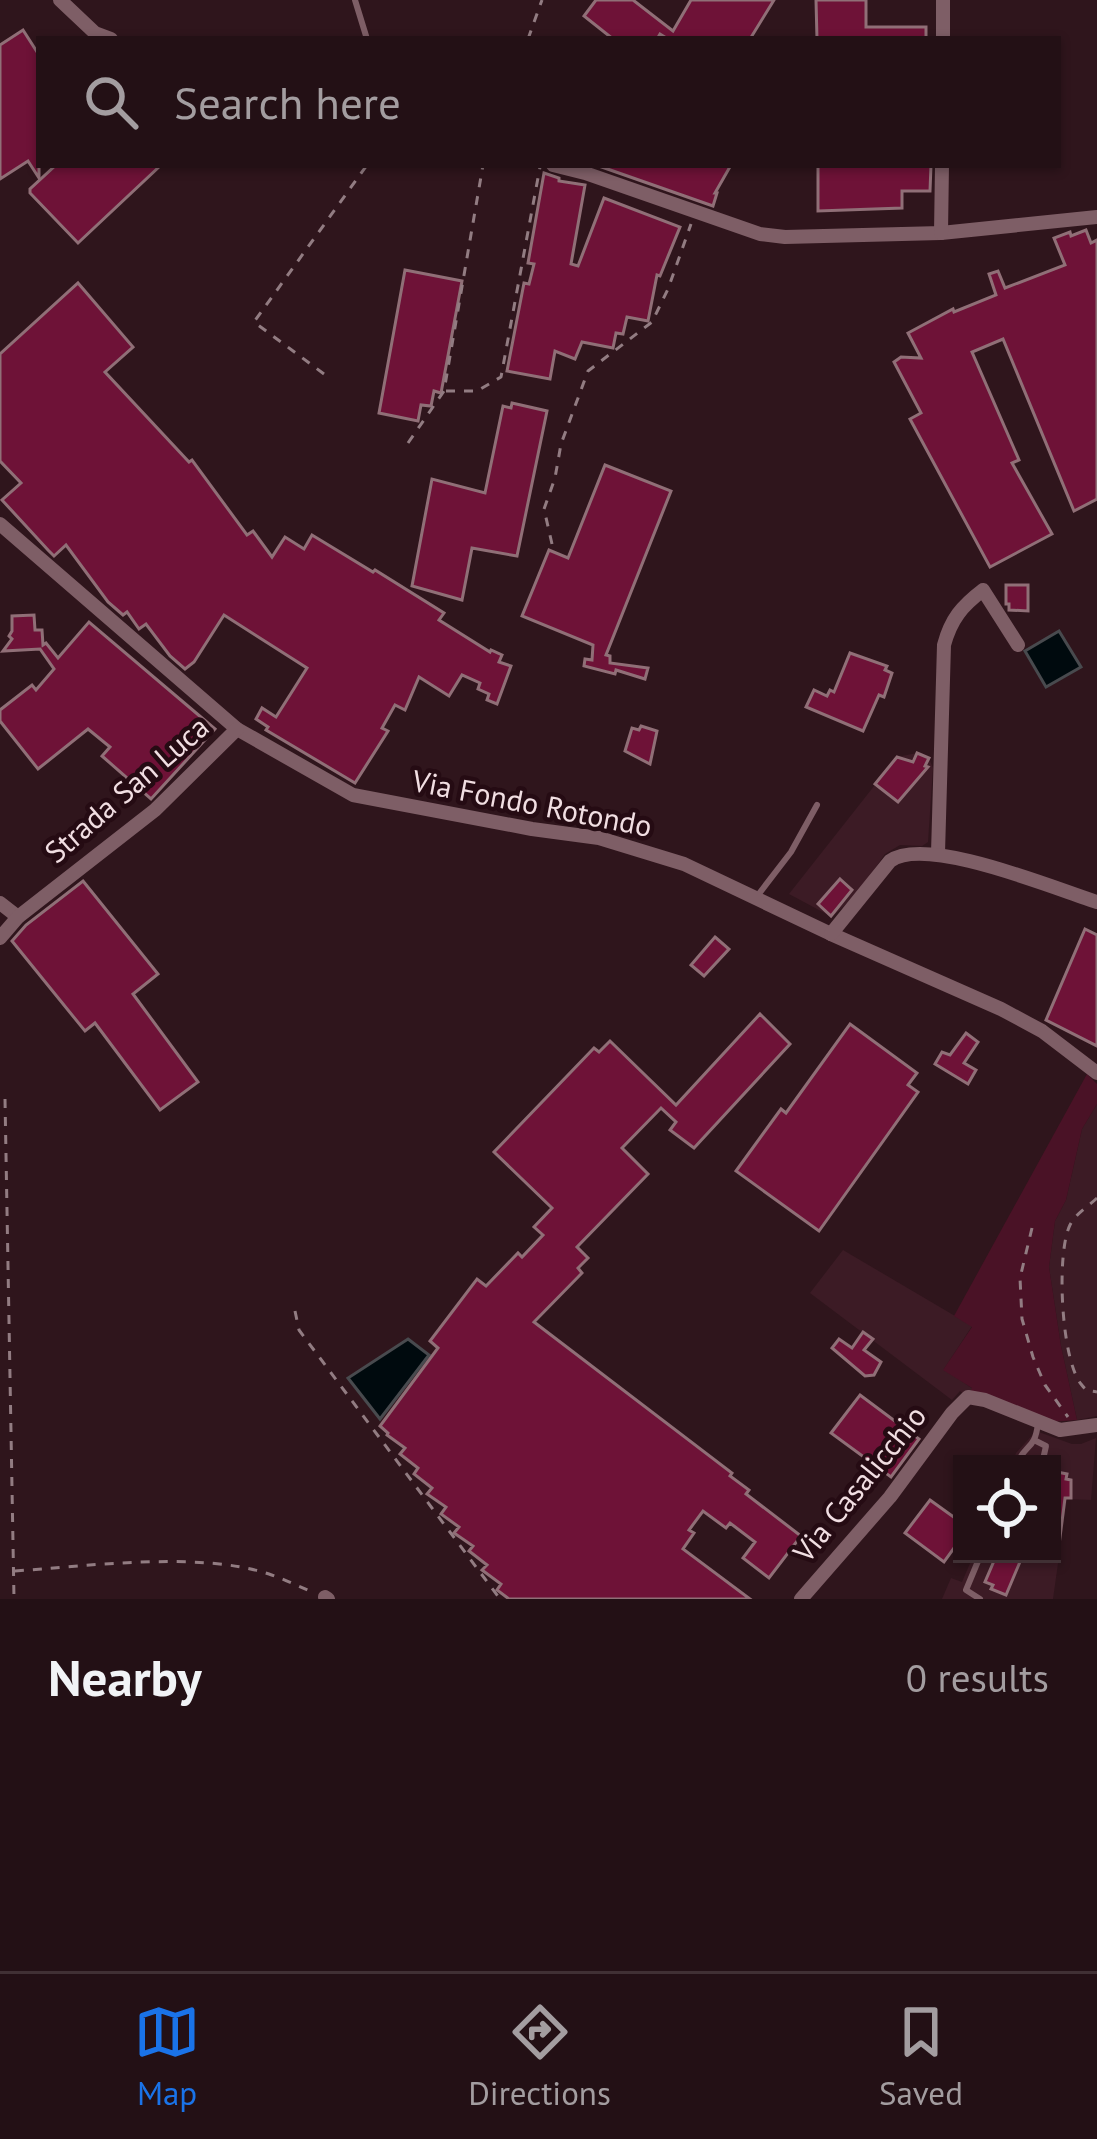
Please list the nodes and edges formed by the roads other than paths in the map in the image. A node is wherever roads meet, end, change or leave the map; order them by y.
1 (60, 0) edge
2 (355, 0) edge
3 (943, 0) edge
4 (104, 36) edge
5 (366, 36) edge
6 (943, 36) edge
7 (565, 168) edge
8 (941, 168) edge
9 (1097, 217) edge
10 (941, 233) junction
11 (0, 524) edge
12 (1018, 645) dead end
13 (237, 728) junction
14 (817, 805) dead end
15 (938, 853) junction
16 (755, 898) junction
17 (1097, 902) edge
18 (0, 903) edge
19 (18, 916) junction
20 (831, 934) junction
21 (0, 938) edge
22 (1097, 1073) edge
23 (1038, 1423) junction
24 (1097, 1425) edge
25 (1036, 1441) junction
26 (1021, 1455) edge
27 (1044, 1455) edge
28 (977, 1563) edge
29 (801, 1599) edge
30 (980, 1599) edge

1 - 4 street
2 - 5 lane
3 - 6 street
7 - 10 street
8 - 10 street
9 - 10 street
11 - 13 street, Via Fondo Rotondo
12 - 15 street
13 - 16 street, Via Fondo Rotondo
13 - 19 street, Strada San Luca
14 - 16 lane
15 - 17 street
15 - 20 street
16 - 20 street, Via Fondo Rotondo
18 - 19 street
19 - 21 street, Strada San Luca
20 - 22 street, Via Fondo Rotondo
23 - 24 street, Via Casalicchio
23 - 25 lane
23 - 29 street, Via Casalicchio
25 - 26 lane
25 - 27 lane
28 - 30 lane

